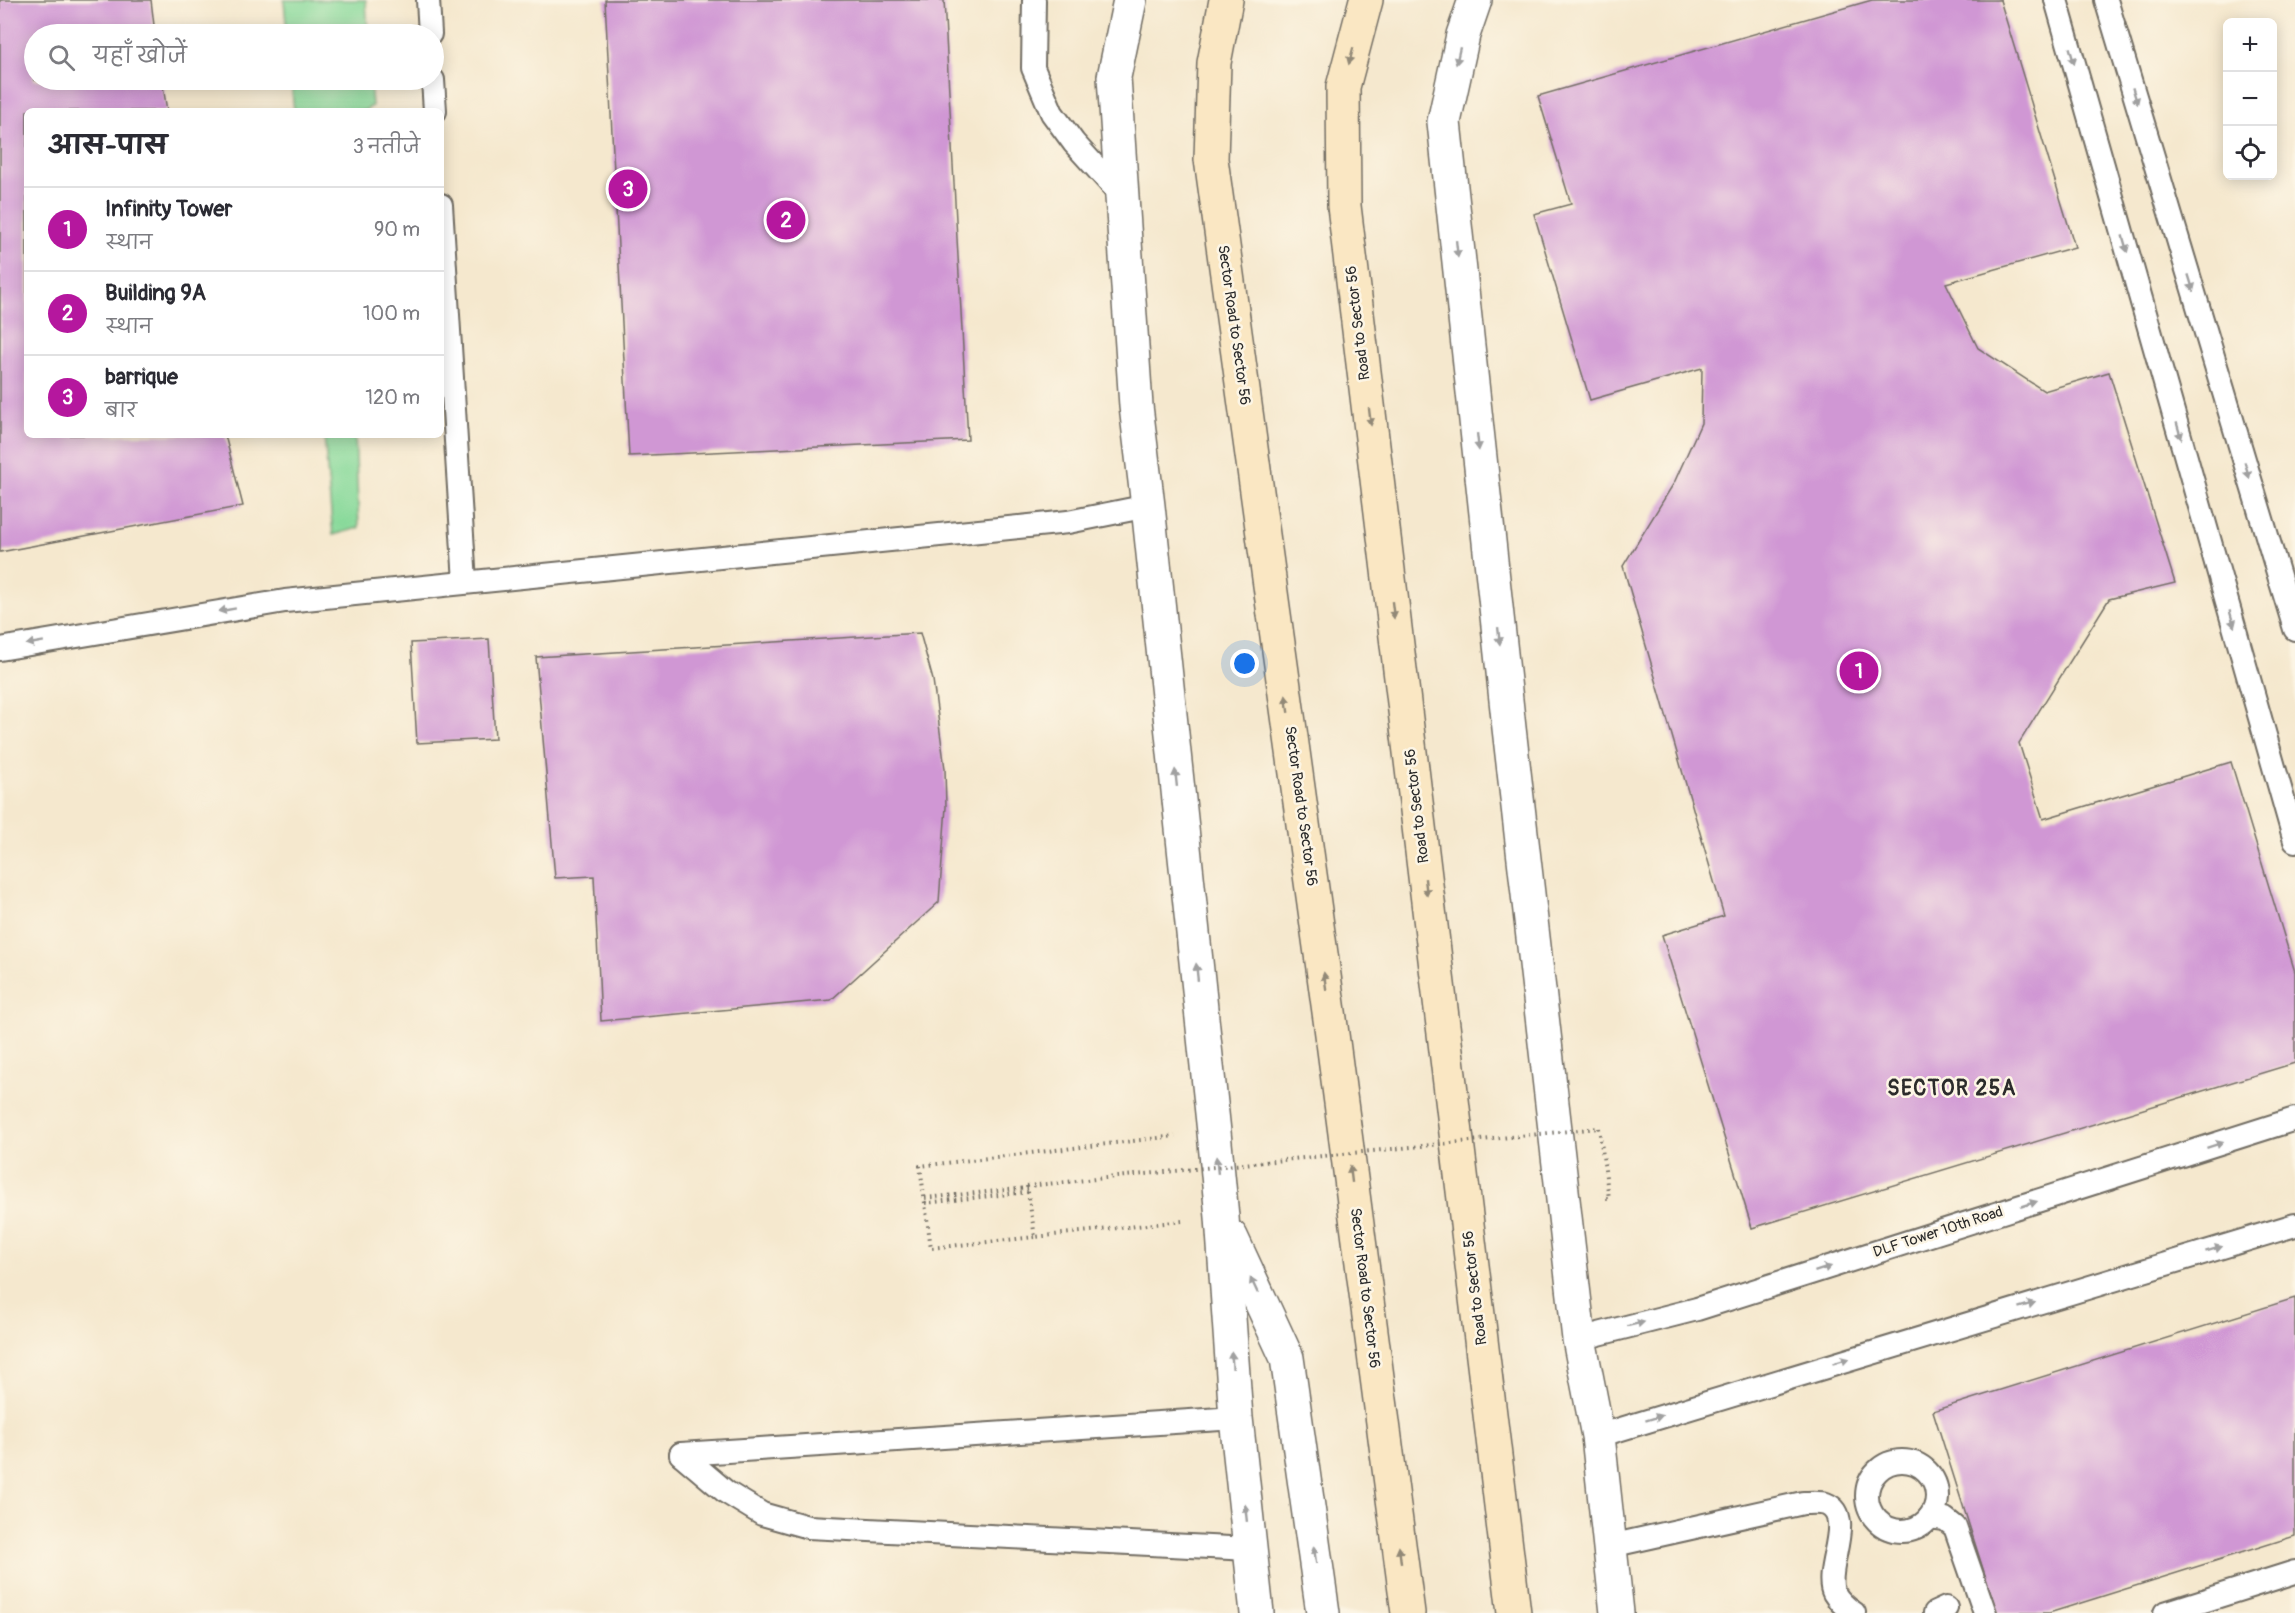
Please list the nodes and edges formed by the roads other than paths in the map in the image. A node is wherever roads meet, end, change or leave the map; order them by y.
1 (428, 0) edge
2 (1034, 0) edge
3 (1130, 0) edge
4 (1227, 0) edge
5 (1366, 0) edge
6 (1475, 0) edge
7 (2056, 0) edge
8 (2106, 0) edge
9 (429, 24) edge
10 (434, 90) edge
11 (435, 108) edge
12 (1122, 195) junction
13 (444, 252) edge
14 (1148, 506) junction
15 (465, 582) junction
16 (2295, 629) edge
17 (0, 650) edge
18 (2295, 841) edge
19 (2295, 1119) edge
20 (1222, 1217) junction
21 (2295, 1225) edge
22 (1579, 1339) junction
23 (1236, 1418) junction
24 (1598, 1436) junction
25 (1867, 1504) junction
26 (1835, 1512) junction
27 (1930, 1517) junction
28 (1610, 1546) junction
29 (1250, 1549) junction
30 (2295, 1572) edge
31 (1257, 1613) edge
32 (1323, 1613) edge
33 (1408, 1613) edge
34 (1514, 1613) edge
35 (1617, 1613) edge
36 (1854, 1613) edge
37 (1985, 1613) edge
38 (2165, 1613) edge

1 - 9 lane
2 - 12 lane
3 - 12 street
33 -> 4 main road, Sector Road to Sector 56
5 -> 34 main road, Road to Sector 56
6 -> 22 street
7 -> 18 lane
8 -> 16 lane
10 - 11 lane
12 - 14 street
13 - 15 lane
14 - 15 lane
20 -> 14 street
15 -> 17 lane
22 -> 19 lane, DLF Tower 10th Road
23 -> 20 street
32 -> 20 street
24 -> 21 lane
22 - 24 street
29 -> 23 street
23 - 29 lane
24 - 28 street
25 - 26 lane
25 - 27 lane
25 - 27 lane
26 - 28 lane
26 - 36 lane
27 - 37 lane
28 - 35 street
29 - 31 street
30 - 38 lane

